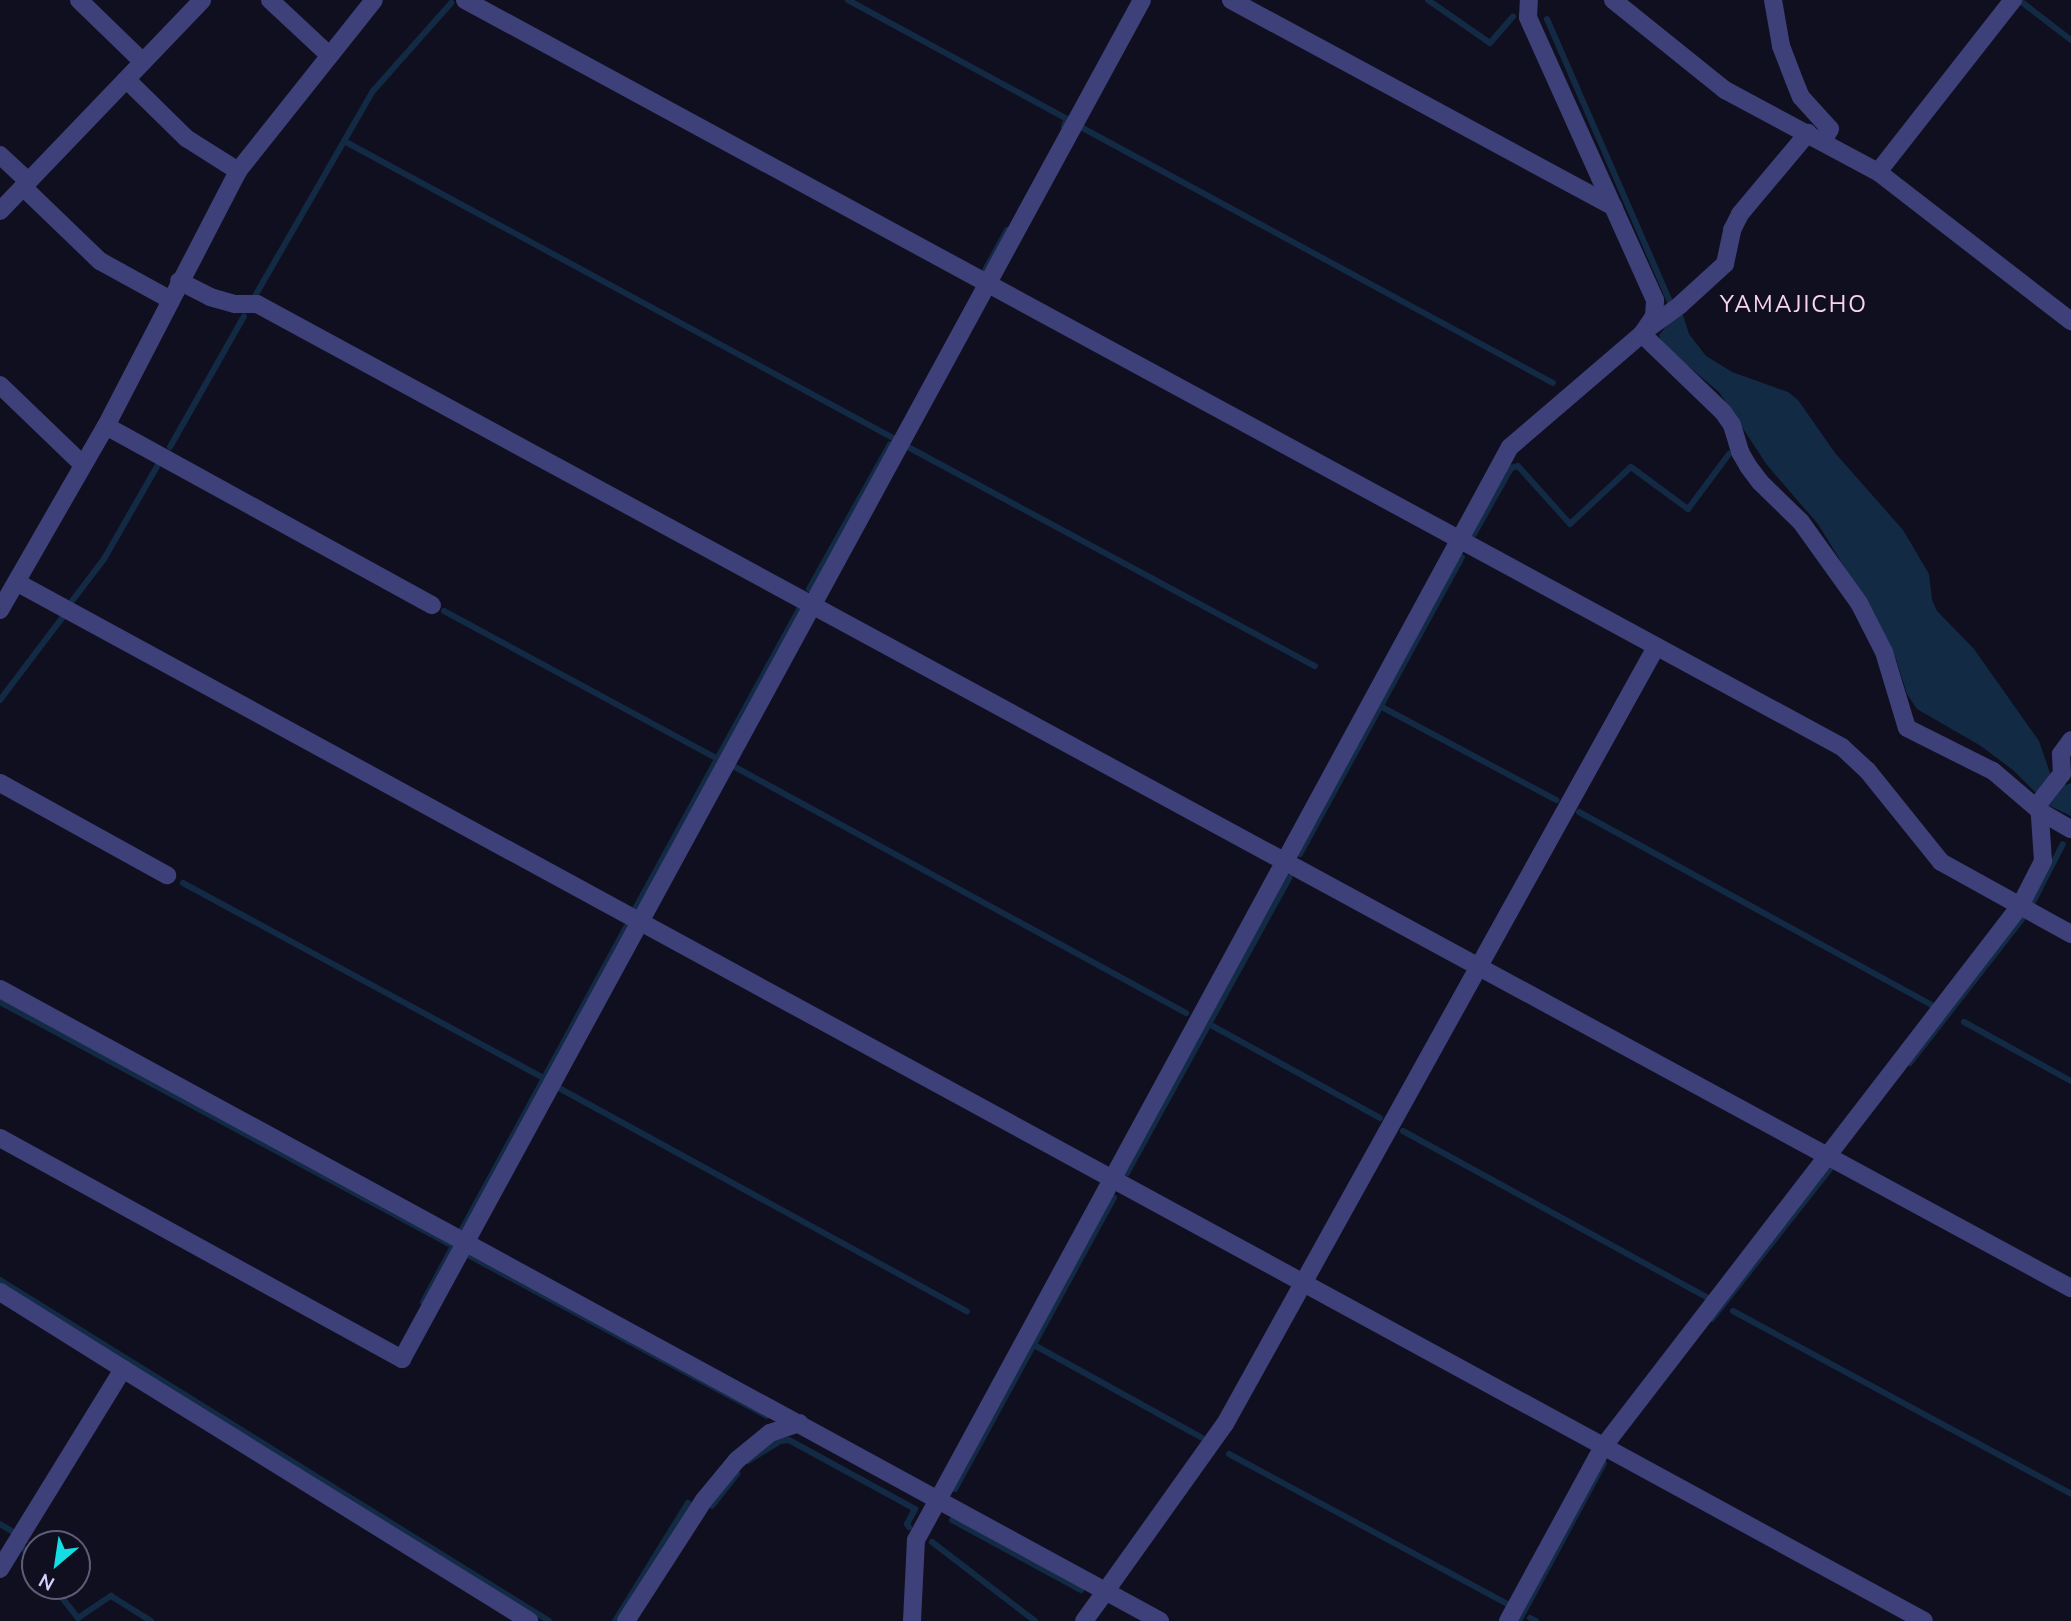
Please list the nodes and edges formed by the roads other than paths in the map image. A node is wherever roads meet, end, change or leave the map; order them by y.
1 (79, 0) edge
2 (202, 0) edge
3 (270, 0) edge
4 (374, 0) edge
5 (465, 0) edge
6 (1142, 0) edge
7 (1231, 0) edge
8 (1530, 0) edge
9 (1613, 0) edge
10 (1773, 0) edge
11 (2013, 0) edge
12 (329, 55) junction
13 (143, 62) junction
14 (127, 79) junction
15 (1815, 137) junction
16 (0, 155) edge
17 (238, 171) junction
18 (1878, 172) junction
19 (26, 184) junction
20 (1614, 207) junction
21 (0, 211) edge
22 (179, 281) junction
23 (987, 284) junction
24 (169, 299) junction
25 (2071, 320) edge
26 (1646, 330) junction
27 (0, 385) edge
28 (106, 426) junction
29 (83, 465) junction
30 (1460, 540) junction
31 (18, 583) junction
32 (812, 604) junction
33 (432, 605) dead end
34 (0, 610) edge
35 (1656, 647) junction
36 (2071, 740) edge
37 (0, 783) edge
38 (2040, 807) junction
39 (2071, 829) edge
40 (1286, 860) junction
41 (167, 875) dead end
42 (2020, 906) junction
43 (639, 923) junction
44 (2071, 934) edge
45 (1478, 966) junction
46 (0, 989) edge
47 (0, 1138) edge
48 (1827, 1156) junction
49 (1112, 1180) junction
50 (465, 1242) junction
51 (1303, 1284) junction
52 (2071, 1288) edge
53 (0, 1292) edge
54 (123, 1369) junction
55 (799, 1423) junction
56 (1603, 1447) junction
57 (939, 1498) junction
58 (0, 1569) edge
59 (1105, 1592) junction
60 (529, 1621) edge
61 (626, 1621) edge
62 (912, 1621) edge
63 (1084, 1621) edge
64 (1160, 1621) edge
65 (1508, 1621) edge
66 (1924, 1621) edge

1 - 13 street
2 - 13 street
3 - 12 street
4 - 12 street
5 - 23 street
6 - 23 street
7 - 20 street
8 - 20 street
9 - 15 street
10 - 15 street
11 - 18 street
12 - 17 street
13 - 14 street
14 - 17 street
14 - 19 street
15 - 18 street
15 - 26 street
16 - 19 street
17 - 22 street
18 - 25 street
19 - 21 street
19 - 24 street
20 - 26 street
22 - 24 street
22 - 32 street
23 - 30 street
23 - 32 street
24 - 28 street
26 - 30 street
26 - 38 street
27 - 29 street
28 - 29 street
28 - 33 street
29 - 31 street
30 - 35 street
30 - 40 street
31 - 34 street
31 - 43 street
32 - 40 street
32 - 43 street
35 - 42 street
35 - 45 street
36 - 38 street
37 - 41 street
38 - 39 street
38 - 42 street
40 - 45 street
40 - 49 street
42 - 44 street
42 - 48 street
43 - 49 street
43 - 50 street
45 - 48 street
45 - 51 street
46 - 50 street
47 - 50 street
48 - 52 street
48 - 56 street
49 - 51 street
49 - 57 street
50 - 55 street
51 - 56 street
51 - 59 street
53 - 54 street
54 - 58 street
54 - 60 street
55 - 57 street
55 - 61 street
56 - 65 street
56 - 66 street
57 - 59 street
57 - 62 street
59 - 63 street
59 - 64 street

